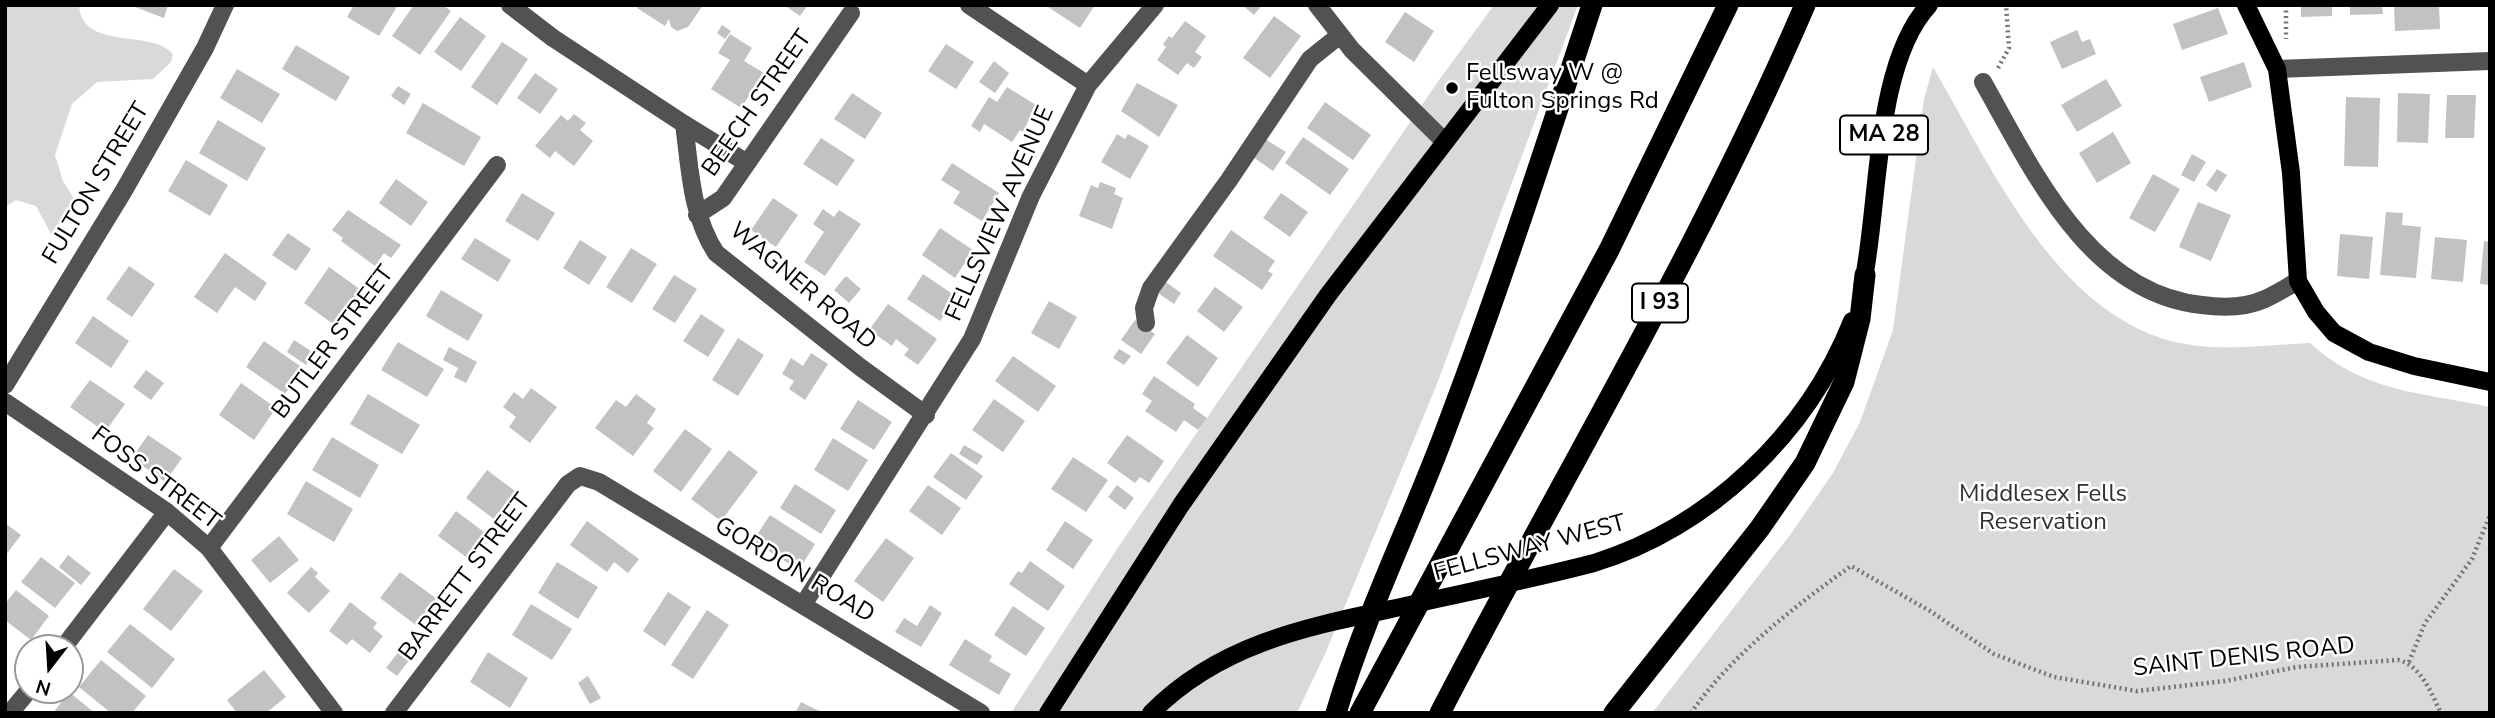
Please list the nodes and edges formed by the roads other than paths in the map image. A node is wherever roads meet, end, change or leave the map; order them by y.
1 (225, 5) edge
2 (509, 5) edge
3 (969, 5) edge
4 (1155, 5) edge
5 (1317, 5) edge
6 (1550, 5) edge
7 (1592, 5) edge
8 (1728, 5) edge
9 (1805, 5) edge
10 (1930, 5) edge
11 (2246, 5) edge
12 (851, 13) dead end
13 (1340, 35) junction
14 (2490, 61) edge
15 (2277, 69) junction
16 (1983, 82) road end
17 (1088, 85) junction
18 (684, 124) junction
19 (1444, 141) junction
20 (747, 163) junction
21 (497, 165) dead end
22 (697, 215) junction
23 (1865, 275) junction
24 (2298, 281) junction
25 (1146, 323) dead end
26 (2490, 382) edge
27 (5, 385) edge
28 (5, 402) edge
29 (926, 415) junction
30 (580, 476) joint
31 (167, 512) junction
32 (209, 548) junction
33 (803, 605) junction
34 (74, 634) edge
35 (329, 710) edge
36 (394, 713) edge
37 (981, 713) edge
38 (1048, 713) edge
39 (1151, 713) edge
40 (1336, 713) edge
41 (1360, 713) edge
42 (1440, 713) edge
43 (1614, 713) edge

1 - 27 street, FULTON STREET
2 - 18 street
3 - 17 street
4 - 17 street, FELLSVIEW AVENUE
5 - 13 street
6 - 19 main road
7 - 40 highway
8 - 41 highway, I 93
9 - 42 highway, I 93
10 - 23 main road, FELLSWAY WEST / MA 28
11 - 15 main road
12 - 20 street, BEECH STREET
13 - 19 street
13 - 25 street
14 - 15 street
15 - 24 main road
16 - 24 street
17 - 29 street, FELLSVIEW AVENUE
18 - 20 street
18 - 22 street, WAGNER ROAD
19 - 38 main road
20 - 22 street, BEECH STREET
21 - 32 street, BUTLER STREET
22 - 29 street, WAGNER ROAD
23 - 39 main road, FELLSWAY WEST / MA 28
23 - 43 highway
24 - 26 main road
28 - 31 street, FOSS STREET
29 - 33 street, FELLSVIEW AVENUE
30 - 33 street, GORDON ROAD
30 - 36 street, BARRETT STREET
31 - 32 street, FOSS STREET
31 - 34 street
32 - 35 street, FOSS STREET
33 - 37 street, GORDON ROAD

